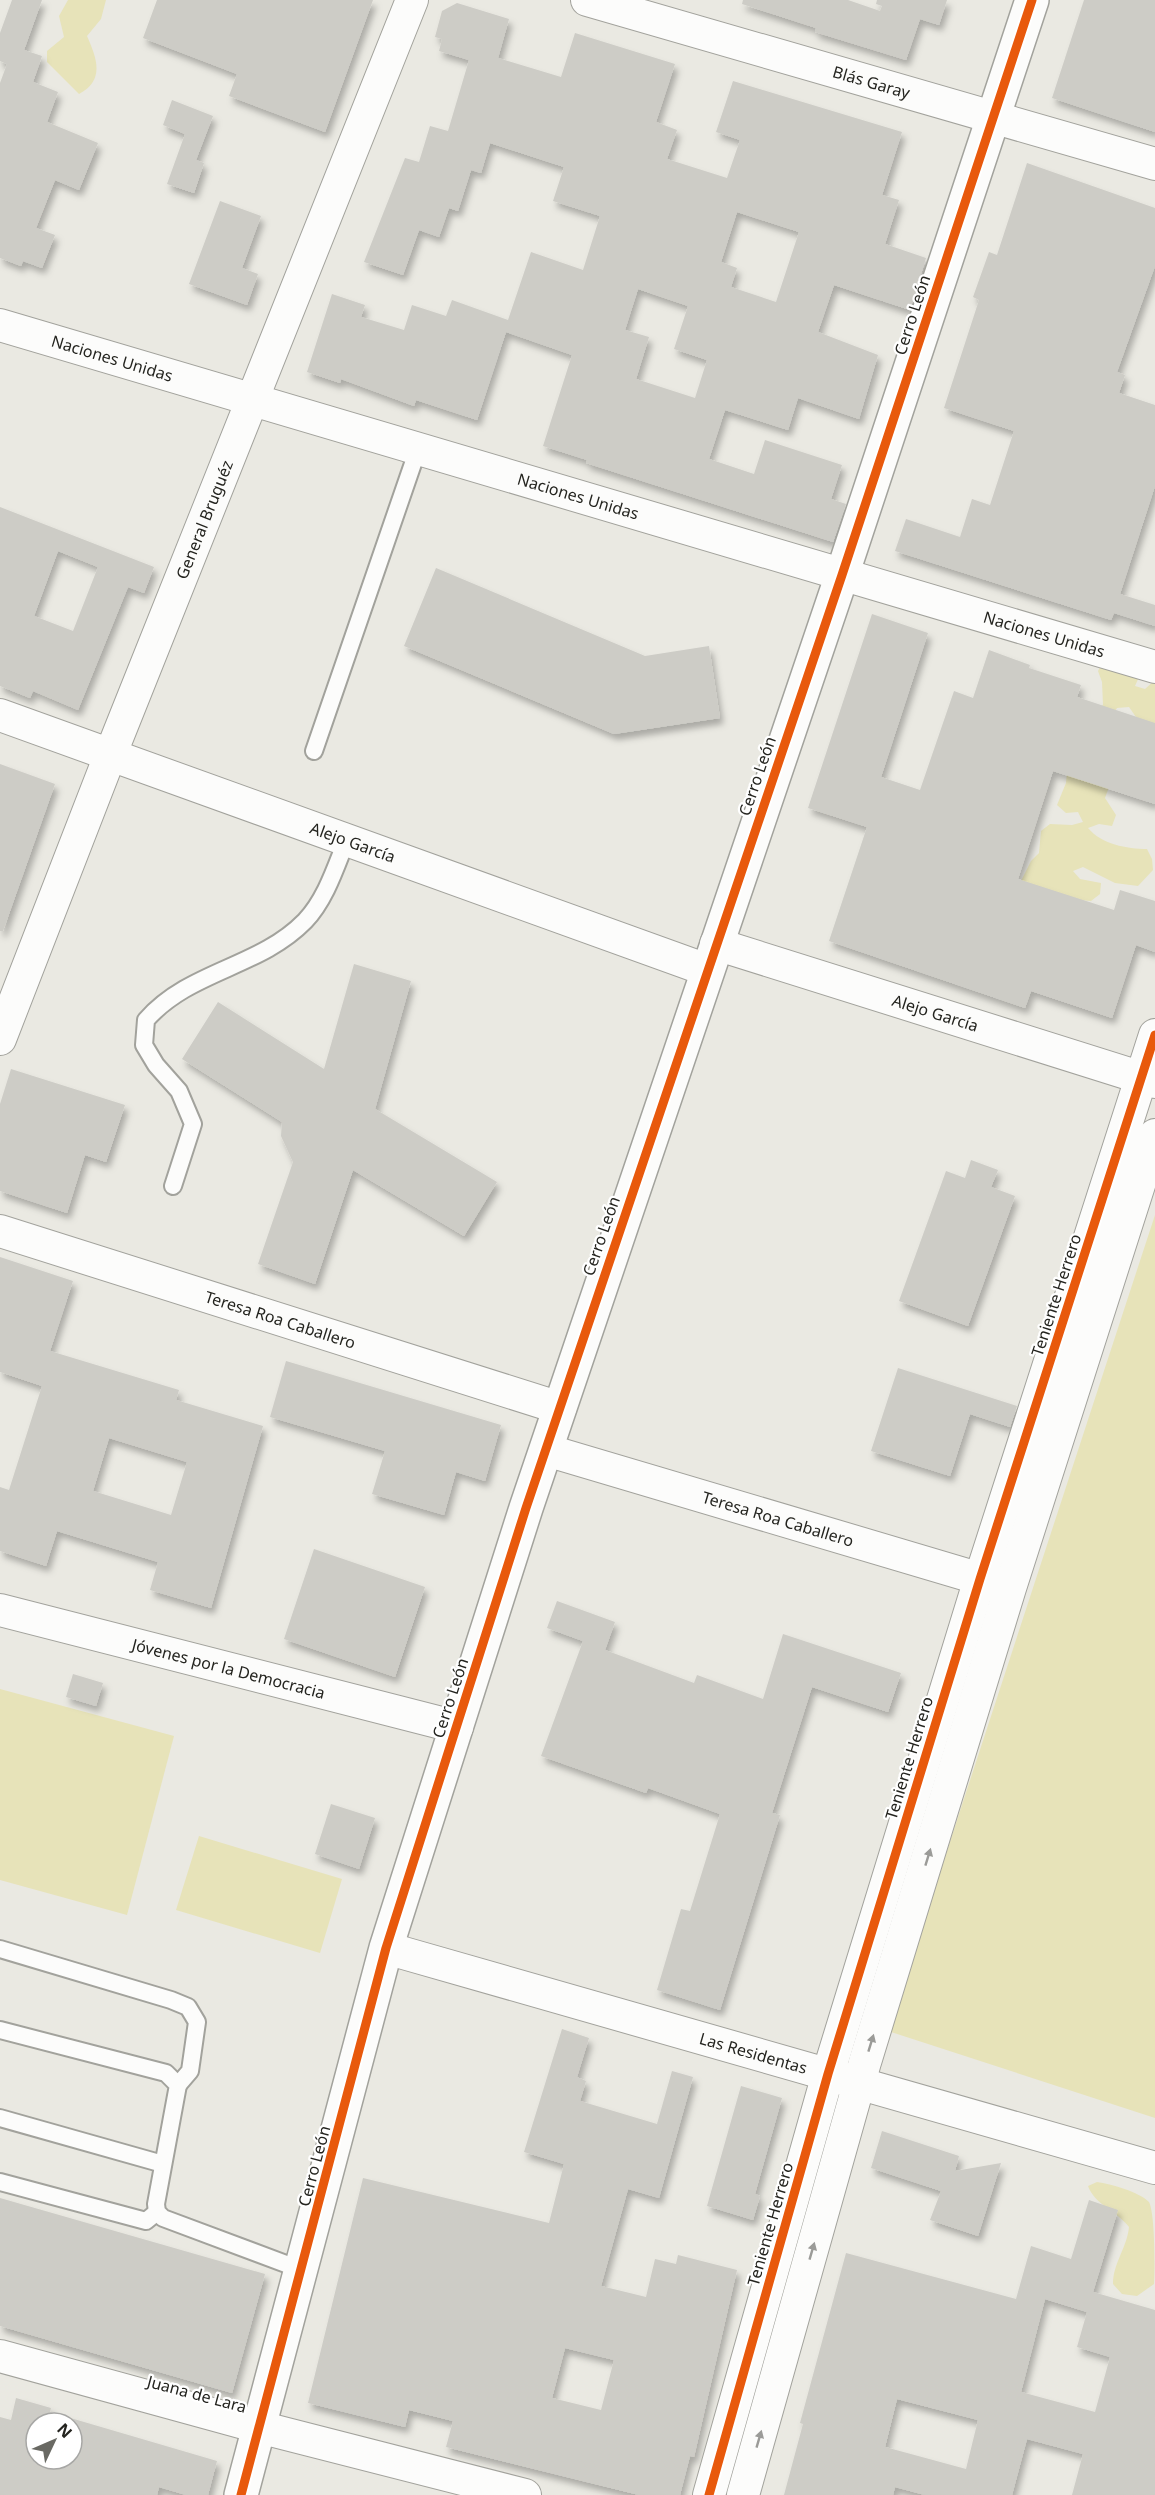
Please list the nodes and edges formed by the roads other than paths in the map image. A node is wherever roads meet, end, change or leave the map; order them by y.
1 (412, 0) edge
2 (588, 0) edge
3 (1032, 0) edge
4 (993, 117) junction
5 (1155, 164) edge
6 (0, 325) edge
7 (254, 401) junction
8 (418, 449) junction
9 (842, 575) junction
10 (1155, 667) edge
11 (0, 715) edge
12 (314, 751) dead end
13 (111, 753) junction
14 (347, 839) junction
15 (711, 957) junction
16 (1155, 1035) edge
17 (0, 1039) edge
18 (1148, 1080) edge
19 (1155, 1135) edge
20 (173, 1186) dead end
21 (0, 1231) edge
22 (560, 1408) junction
23 (1030, 1425) junction
24 (1060, 1433) junction
25 (546, 1450) junction
26 (980, 1579) junction
27 (1010, 1588) junction
28 (0, 1610) edge
29 (457, 1727) junction
30 (875, 1921) junction
31 (905, 1931) junction
32 (386, 1948) junction
33 (0, 1949) edge
34 (0, 2030) edge
35 (828, 2074) junction
36 (859, 2083) junction
37 (178, 2085) junction
38 (0, 2118) edge
39 (163, 2164) junction
40 (1155, 2168) edge
41 (0, 2182) edge
42 (157, 2212) junction
43 (302, 2270) junction
44 (762, 2309) junction
45 (794, 2314) junction
46 (0, 2356) edge
47 (259, 2427) junction
48 (241, 2495) edge
49 (522, 2495) edge
50 (709, 2495) edge
51 (743, 2495) edge

1 - 7 street, General Bruguéz
2 - 4 street, Blás Garay
3 - 4 street, Cerro León
4 - 5 street, Blás Garay
4 - 9 street, Cerro León
6 - 7 street, Naciones Unidas
7 - 8 street, Naciones Unidas
7 - 13 street, General Bruguéz
8 - 9 street, Naciones Unidas
8 - 12 lane
9 - 10 street, Naciones Unidas
9 - 15 street, Cerro León
11 - 13 street, Alejo García
13 - 14 street, Alejo García
13 - 17 street, General Bruguéz
14 - 15 street, Alejo García
14 - 20 lane
15 - 18 street, Alejo García
15 - 22 street, Cerro León
16 - 18 street, Teniente Herrero
18 - 23 street, Teniente Herrero
19 - 24 street
21 - 22 street, Teresa Roa Caballero
22 - 25 street, Cerro León
23 - 24 street
23 - 26 street, Teniente Herrero
24 - 27 street
25 - 26 street, Teresa Roa Caballero
25 - 29 street, Cerro León
26 - 27 street, Teresa Roa Caballero
26 - 30 street, Teniente Herrero
31 -> 27 street
28 - 29 street, Jóvenes por la Democracia
29 - 32 street, Cerro León
30 - 31 street
30 - 35 street, Teniente Herrero
36 -> 31 street
32 - 35 street, Las Residentas
32 - 43 street, Cerro León
33 - 37 lane
34 - 37 lane
35 - 36 street, Las Residentas
35 - 44 street, Teniente Herrero
36 - 40 street, Las Residentas
45 -> 36 street
37 - 39 lane
38 - 39 lane
39 - 42 lane
41 - 42 lane
42 - 43 lane
43 - 47 street, Cerro León
44 - 45 street, Teniente Herrero
44 - 50 street, Teniente Herrero
51 -> 45 street
46 - 47 street, Juana de Lara
47 - 48 street, Cerro León
47 - 49 street, Juana de Lara

